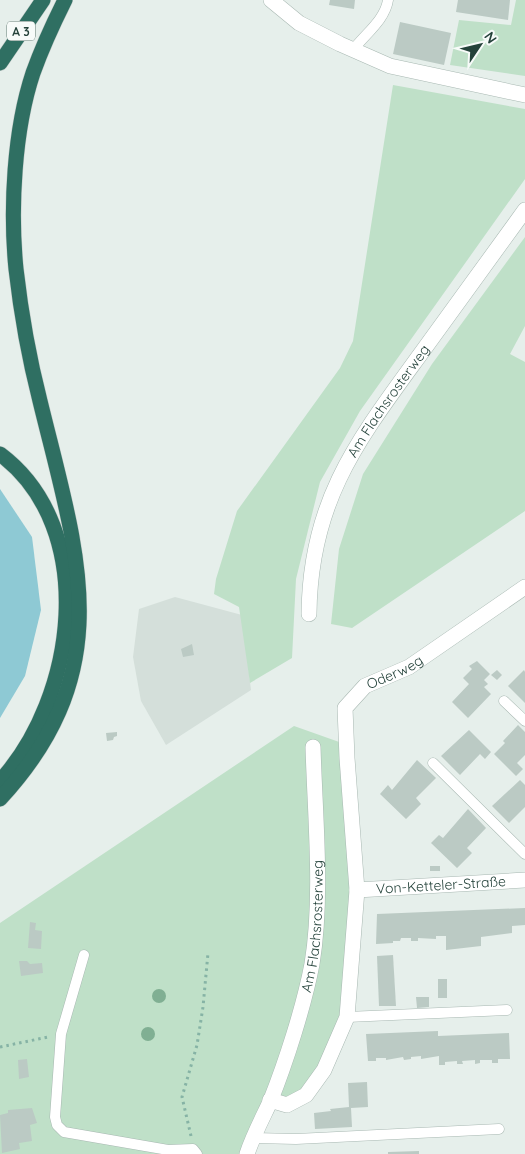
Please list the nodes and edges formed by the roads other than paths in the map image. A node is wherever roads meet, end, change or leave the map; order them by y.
1 (42, 0) edge
2 (65, 0) edge
3 (271, 0) edge
4 (388, 0) edge
5 (353, 50) junction
6 (0, 62) edge
7 (525, 95) edge
8 (525, 210) edge
9 (0, 454) edge
10 (525, 587) edge
11 (309, 614) dead end
12 (504, 700) dead end
13 (525, 721) edge
14 (313, 747) dead end
15 (433, 763) dead end
16 (0, 781) edge
17 (0, 799) edge
18 (525, 854) edge
19 (525, 880) edge
20 (358, 890) junction
21 (84, 955) dead end
22 (507, 1010) dead end
23 (347, 1017) junction
24 (270, 1100) junction
25 (498, 1129) dead end
26 (253, 1138) junction
27 (195, 1152) edge
28 (247, 1154) edge

1 - 6 highway, A 3
2 - 17 highway
3 - 5 street
4 - 5 lane
5 - 7 street
8 - 11 street, Am Flachsrosterweg
9 - 16 highway
10 - 20 street, Oderweg
12 - 13 lane
14 - 24 street, Am Flachsrosterweg
15 - 18 lane
19 - 20 street, Von-Ketteler-Straße
20 - 23 street
21 - 27 lane
22 - 23 lane
23 - 24 street
24 - 26 street, Am Flachsrosterweg
25 - 26 lane
26 - 28 street, Am Flachsrosterweg

